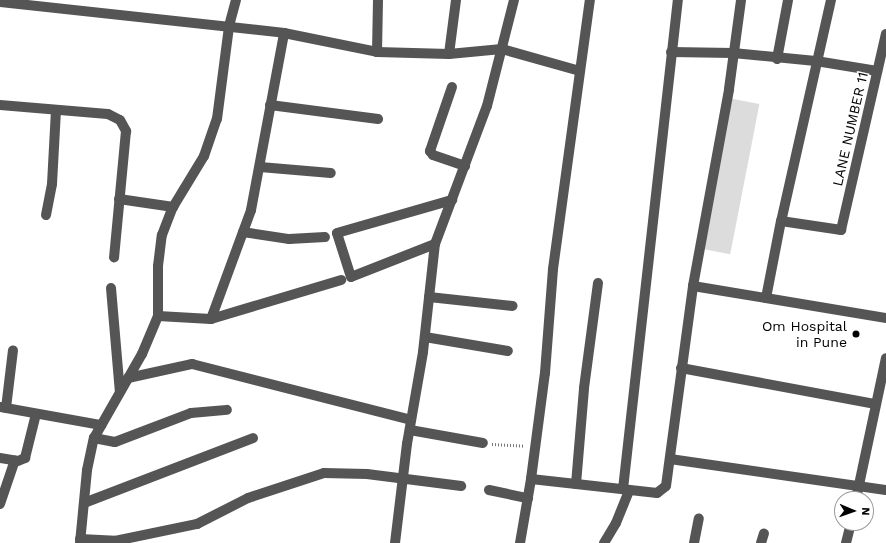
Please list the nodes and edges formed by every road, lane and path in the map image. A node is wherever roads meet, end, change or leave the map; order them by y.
1 (236, 0) edge
2 (378, 0) edge
3 (456, 0) edge
4 (514, 0) edge
5 (590, 0) edge
6 (678, 0) edge
7 (741, 0) edge
8 (788, 0) edge
9 (831, 0) edge
10 (0, 2) edge
11 (229, 26) junction
12 (284, 33) junction
13 (886, 34) edge
14 (502, 49) junction
15 (378, 52) junction
16 (671, 52) junction
17 (733, 53) junction
18 (449, 54) junction
19 (777, 59) junction
20 (816, 61) junction
21 (580, 70) junction
22 (877, 71) junction
23 (452, 87) dead end
24 (0, 104) edge
25 (270, 105) junction
26 (56, 111) junction
27 (378, 119) dead end
28 (465, 166) junction
29 (260, 167) junction
30 (331, 173) dead end
31 (119, 199) junction
32 (452, 200) junction
33 (173, 207) junction
34 (46, 215) dead end
35 (781, 222) junction
36 (243, 232) junction
37 (325, 237) dead end
38 (435, 244) junction
39 (114, 257) dead end
40 (342, 280) dead end
41 (598, 283) dead end
42 (693, 286) junction
43 (111, 288) dead end
44 (429, 297) junction
45 (766, 298) junction
46 (513, 306) dead end
47 (158, 316) junction
48 (886, 318) edge
49 (211, 319) junction
50 (425, 337) junction
51 (13, 350) dead end
52 (508, 351) dead end
53 (886, 358) edge
54 (681, 368) junction
55 (128, 378) junction
56 (120, 392) junction
57 (876, 404) junction
58 (3, 408) edge
59 (227, 410) dead end
60 (36, 414) junction
61 (101, 425) junction
62 (410, 425) junction
63 (94, 438) junction
64 (254, 438) dead end
65 (483, 443) joint
66 (535, 446) junction
67 (0, 458) edge
68 (670, 459) junction
69 (14, 460) junction
70 (403, 479) junction
71 (531, 479) junction
72 (576, 484) junction
73 (461, 486) dead end
74 (859, 486) junction
75 (489, 490) dead end
76 (626, 490) junction
77 (886, 490) edge
78 (858, 491) edge
79 (528, 498) junction
80 (84, 503) junction
81 (0, 504) edge
82 (700, 518) dead end
83 (849, 531) edge
84 (764, 533) dead end
85 (80, 541) edge
86 (395, 543) edge
87 (520, 543) edge
88 (604, 543) edge
89 (694, 543) edge
90 (761, 543) edge
91 (846, 543) edge

1 - 11 street
2 - 15 street
3 - 18 street
4 - 14 street
5 - 21 street
6 - 16 street
7 - 17 street
8 - 19 street
9 - 20 street
10 - 11 street
11 - 12 street
11 - 33 street
12 - 15 street
12 - 25 street
13 - 22 street, LANE NUMBER 11
14 - 18 street
14 - 21 street
14 - 28 street
15 - 18 street
16 - 17 street
16 - 76 street
17 - 19 street
17 - 42 street
19 - 20 street
20 - 22 street
20 - 35 street
21 - 66 street
22 - 35 street, LANE NUMBER 11
23 - 28 street
24 - 26 street
25 - 27 street
25 - 29 street
26 - 31 street
26 - 34 street
28 - 32 street
29 - 30 street
29 - 36 street
31 - 33 street
31 - 39 street
32 - 38 street
32 - 38 street
33 - 47 street
35 - 45 street
36 - 37 street
36 - 49 street
38 - 44 street
40 - 49 street
41 - 72 street
42 - 45 street
42 - 54 street
43 - 56 street
44 - 46 street
44 - 50 street
45 - 48 street
47 - 49 street
47 - 55 street
50 - 52 street
50 - 62 street
51 - 58 street
53 - 57 street
54 - 57 street
54 - 68 street
55 - 56 street
55 - 62 street
56 - 61 street
57 - 74 street
58 - 60 street
59 - 63 street
60 - 61 street
60 - 69 street
61 - 63 street
62 - 65 street
62 - 70 street
63 - 80 street
64 - 80 street
65 - 66 path
66 - 71 street
67 - 69 street
68 - 74 street
68 - 76 street
69 - 81 street
70 - 73 street
70 - 85 street
70 - 86 street
71 - 72 street
71 - 79 street
72 - 76 street
74 - 77 street
74 - 78 street
75 - 79 street
76 - 88 street
79 - 87 street
80 - 85 street
82 - 89 street
83 - 91 street
84 - 90 street

